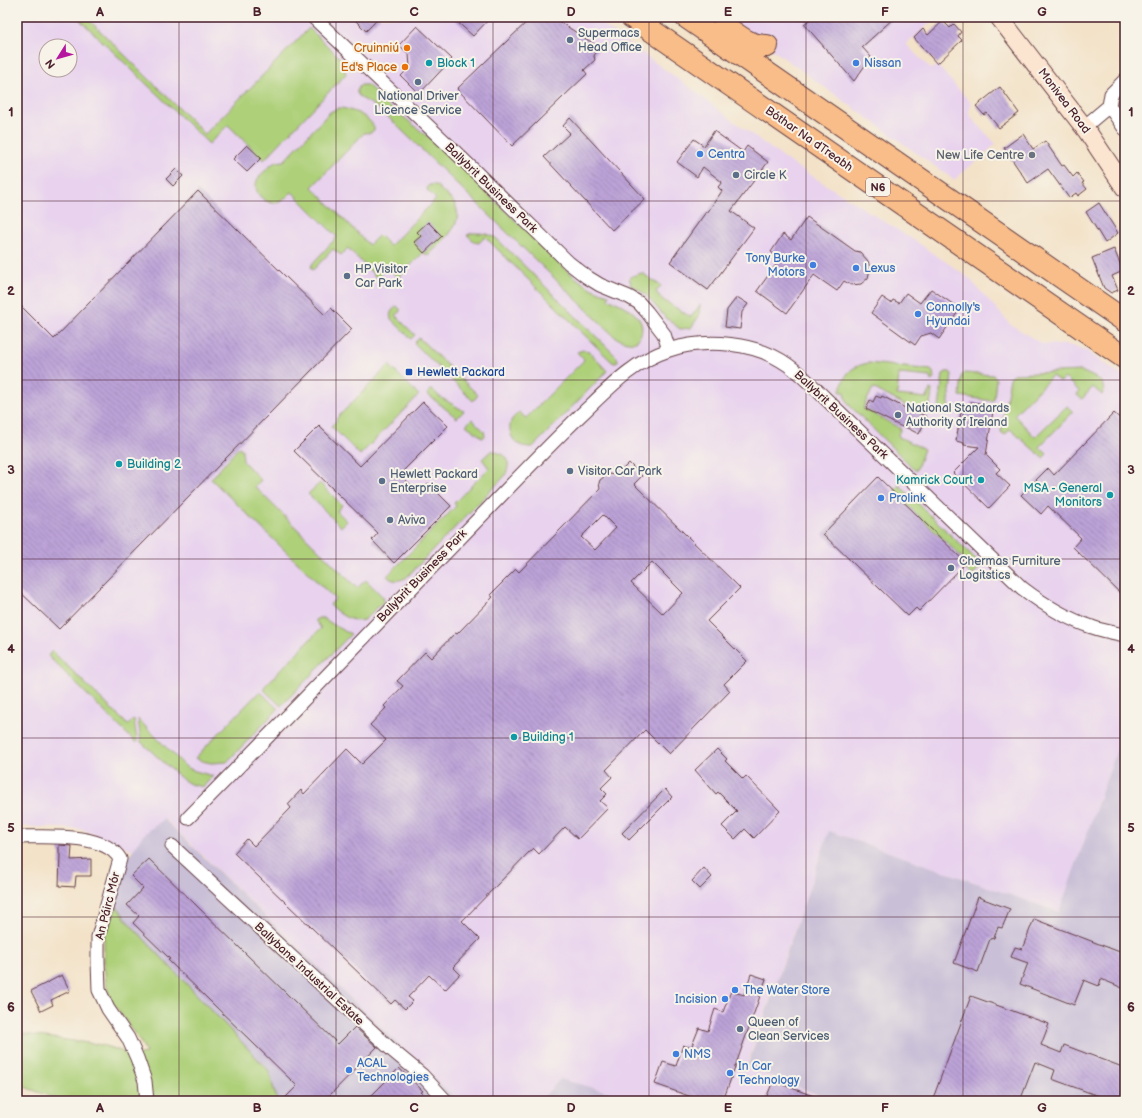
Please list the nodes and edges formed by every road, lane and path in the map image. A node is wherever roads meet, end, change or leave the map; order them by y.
1 (313, 17) edge
2 (632, 17) edge
3 (686, 17) edge
4 (710, 17) edge
5 (999, 17) edge
6 (767, 46) dead end
7 (1125, 80) edge
8 (1109, 106) junction
9 (1084, 127) junction
10 (1125, 129) edge
11 (1125, 188) edge
12 (1125, 321) edge
13 (669, 350) junction
14 (1125, 358) edge
15 (1125, 635) edge
16 (188, 818) dead end
17 (17, 837) edge
18 (172, 846) dead end
19 (147, 1101) edge
20 (446, 1101) edge

1 - 13 street, Ballybrit Business Park
2 - 14 highway, Bóthar Na dTreabh / N6
3 - 12 highway, N6
4 - 6 highway
5 - 9 main road, Monivea Road
7 - 8 street
8 - 9 street
8 - 10 street
9 - 11 main road, Monivea Road
13 - 15 street, Ballybrit Business Park
13 - 16 street, Ballybrit Business Park
17 - 19 street, An Páirc Mór
18 - 20 street, Ballybane Industrial Estate

